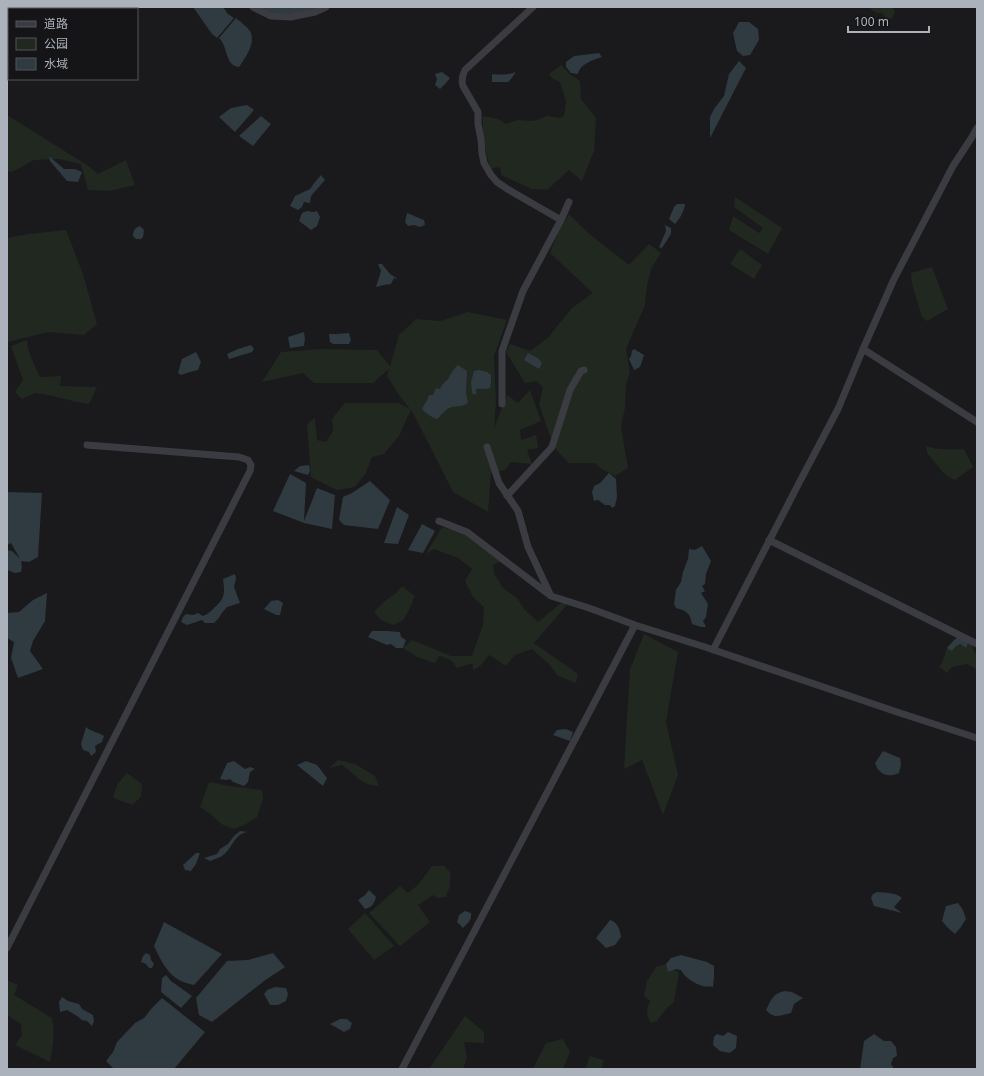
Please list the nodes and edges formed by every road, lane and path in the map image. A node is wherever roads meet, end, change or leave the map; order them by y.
1 (253, 7) edge
2 (326, 7) edge
3 (533, 7) edge
4 (977, 128) edge
5 (569, 202) dead end
6 (561, 220) junction
7 (863, 349) junction
8 (584, 370) dead end
9 (502, 404) dead end
10 (977, 422) edge
11 (87, 445) dead end
12 (487, 447) dead end
13 (507, 496) junction
14 (438, 521) dead end
15 (769, 540) junction
16 (551, 596) junction
17 (635, 626) junction
18 (977, 644) edge
19 (713, 650) junction
20 (977, 738) edge
21 (7, 948) edge
22 (402, 1069) edge

1 - 2 street
3 - 6 street
4 - 7 street
5 - 6 street
6 - 9 street
7 - 10 street
7 - 15 street
8 - 13 street
11 - 21 street
12 - 13 street
13 - 16 street
14 - 16 street
15 - 18 street
15 - 19 street
16 - 17 street
17 - 19 street
17 - 22 street
19 - 20 street

